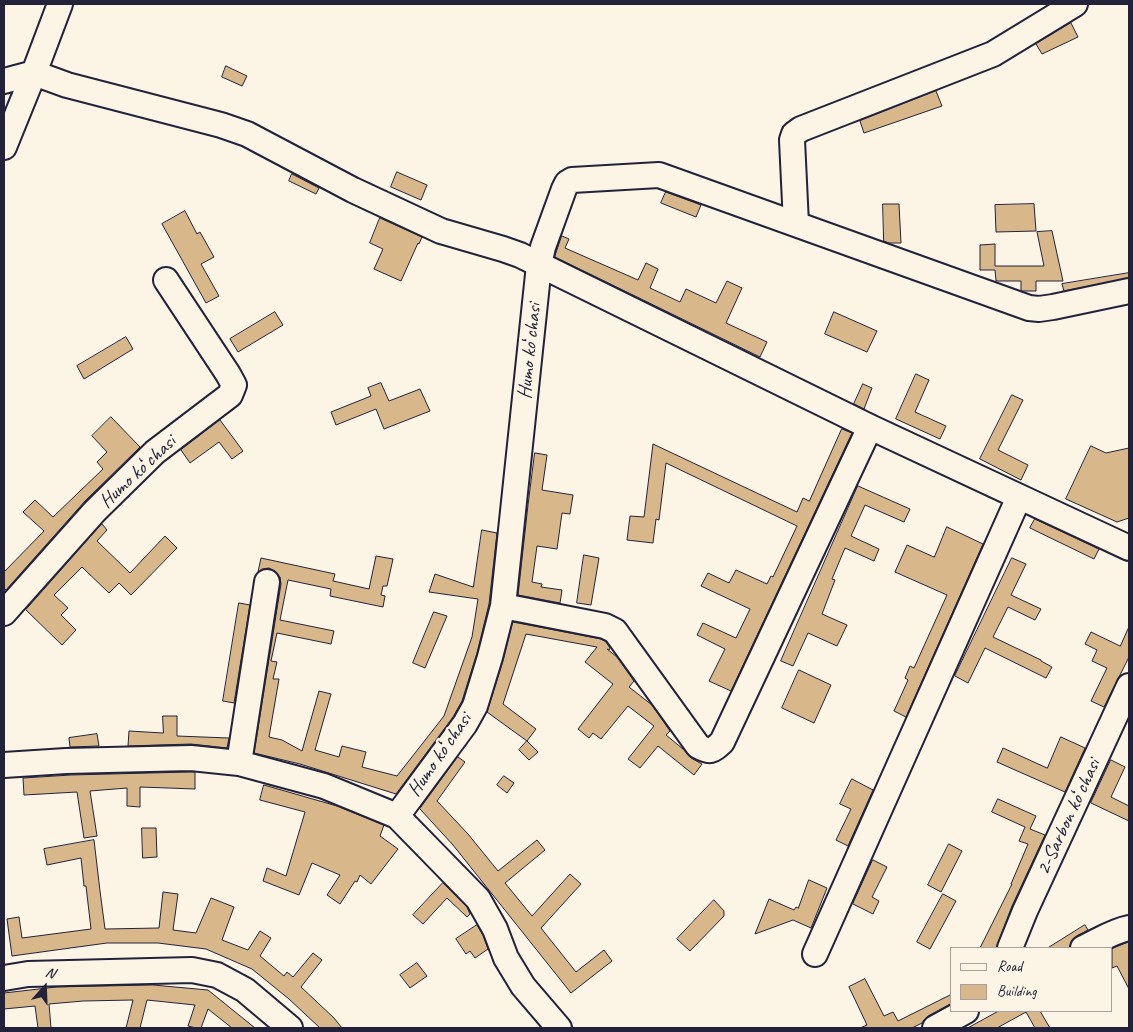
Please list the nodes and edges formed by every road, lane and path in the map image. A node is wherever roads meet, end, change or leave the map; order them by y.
1 (60, 4) edge
2 (1076, 4) edge
3 (34, 73) junction
4 (4, 81) edge
5 (4, 147) edge
6 (796, 224) junction
7 (539, 265) junction
8 (166, 280) dead end
9 (1129, 292) edge
10 (870, 427) junction
11 (1019, 497) junction
12 (1129, 548) edge
13 (266, 582) dead end
14 (503, 606) junction
15 (4, 613) edge
16 (1129, 686) edge
17 (239, 763) junction
18 (4, 765) edge
19 (396, 816) junction
20 (1129, 928) edge
21 (1010, 947) edge
22 (1085, 947) edge
23 (815, 954) dead end
24 (4, 978) edge
25 (964, 1012) edge
26 (290, 1028) edge
27 (559, 1028) edge
28 (935, 1028) edge

1 - 3 street
2 - 6 street
3 - 4 street
3 - 5 street
3 - 7 street
6 - 7 street, Humo koʻchasi
6 - 9 street, Humo koʻchasi
7 - 10 street
7 - 14 street, Humo koʻchasi
8 - 15 street, Humo koʻchasi
10 - 11 street
10 - 14 street
11 - 12 street
11 - 23 street
13 - 17 street
14 - 19 street, Humo koʻchasi
16 - 21 street, 2-Sarbon koʻchasi
17 - 18 street, Humo koʻchasi
17 - 19 street, Humo koʻchasi
19 - 27 street
20 - 22 street
24 - 26 street
25 - 28 street

